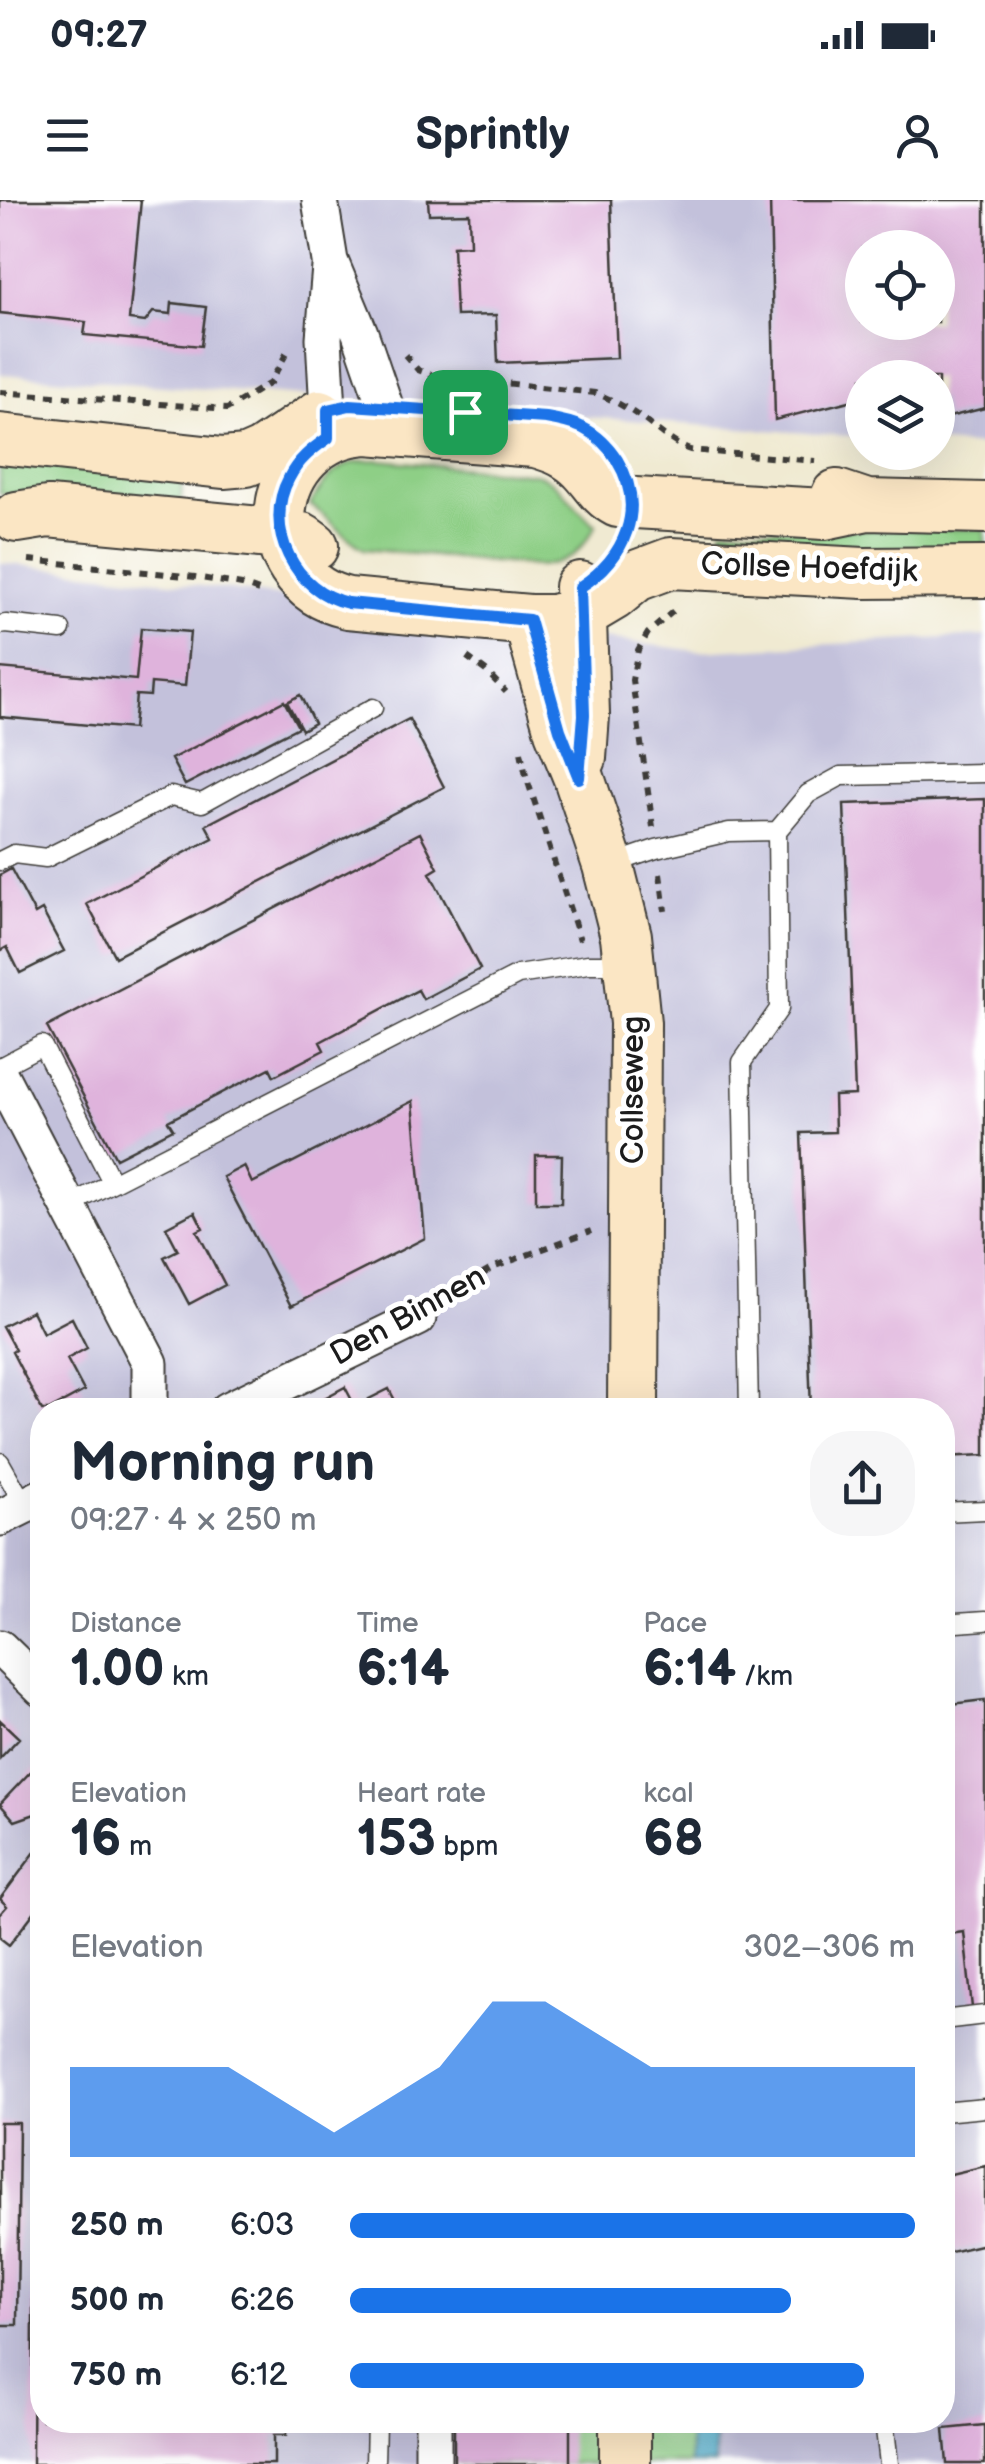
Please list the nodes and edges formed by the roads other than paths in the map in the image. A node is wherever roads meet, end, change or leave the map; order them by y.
1 (320, 200) edge
2 (330, 261) junction
3 (385, 406) junction
4 (313, 430) junction
5 (0, 439) edge
6 (629, 491) junction
7 (985, 508) edge
8 (12, 530) edge
9 (285, 546) junction
10 (985, 572) edge
11 (580, 601) junction
12 (529, 620) junction
13 (0, 625) edge
14 (60, 630) dead end
15 (373, 708) dead end
16 (985, 773) edge
17 (579, 778) junction
18 (776, 830) junction
19 (0, 861) edge
20 (608, 865) junction
21 (609, 964) junction
22 (0, 1071) edge
23 (112, 1182) junction
24 (67, 1206) junction
25 (418, 1318) road end
26 (150, 1398) edge
27 (253, 1398) edge
28 (634, 1398) edge
29 (749, 1398) edge
30 (0, 1462) edge
31 (22, 1507) edge
32 (985, 1510) edge
33 (955, 1511) edge
34 (985, 1622) edge
35 (955, 1623) edge
36 (0, 1648) edge
37 (30, 1677) edge
38 (985, 2015) edge
39 (955, 2018) edge
40 (985, 2108) edge
41 (955, 2111) edge
42 (376, 2433) edge
43 (433, 2433) edge
44 (625, 2433) edge
45 (885, 2433) edge
46 (375, 2464) edge
47 (433, 2464) edge
48 (624, 2464) edge
49 (889, 2464) edge

1 - 2 street
2 - 3 street
2 - 4 street
3 - 4 main road
3 - 6 main road
4 - 5 main road
4 - 6 main road
4 - 9 main road
6 - 7 main road, Collse Hoefdijk
6 - 11 main road
8 - 9 main road
9 - 11 main road
9 - 12 main road
10 - 11 main road, Collse Hoefdijk
11 - 12 main road
11 - 17 main road, Collseweg
12 - 17 main road, Collseweg
13 - 14 lane
15 - 19 lane
16 - 18 lane
17 - 20 main road, Collseweg
18 - 20 lane
18 - 29 lane
20 - 21 main road, Collseweg
21 - 23 lane
21 - 28 main road, Collseweg
22 - 23 lane
22 - 24 street
23 - 24 lane
24 - 26 street
25 - 27 street, Den Binnen
30 - 31 lane
32 - 33 lane
34 - 35 lane
36 - 37 street
38 - 39 lane
40 - 41 lane
42 - 46 lane
43 - 47 street
44 - 48 main road
45 - 49 lane

